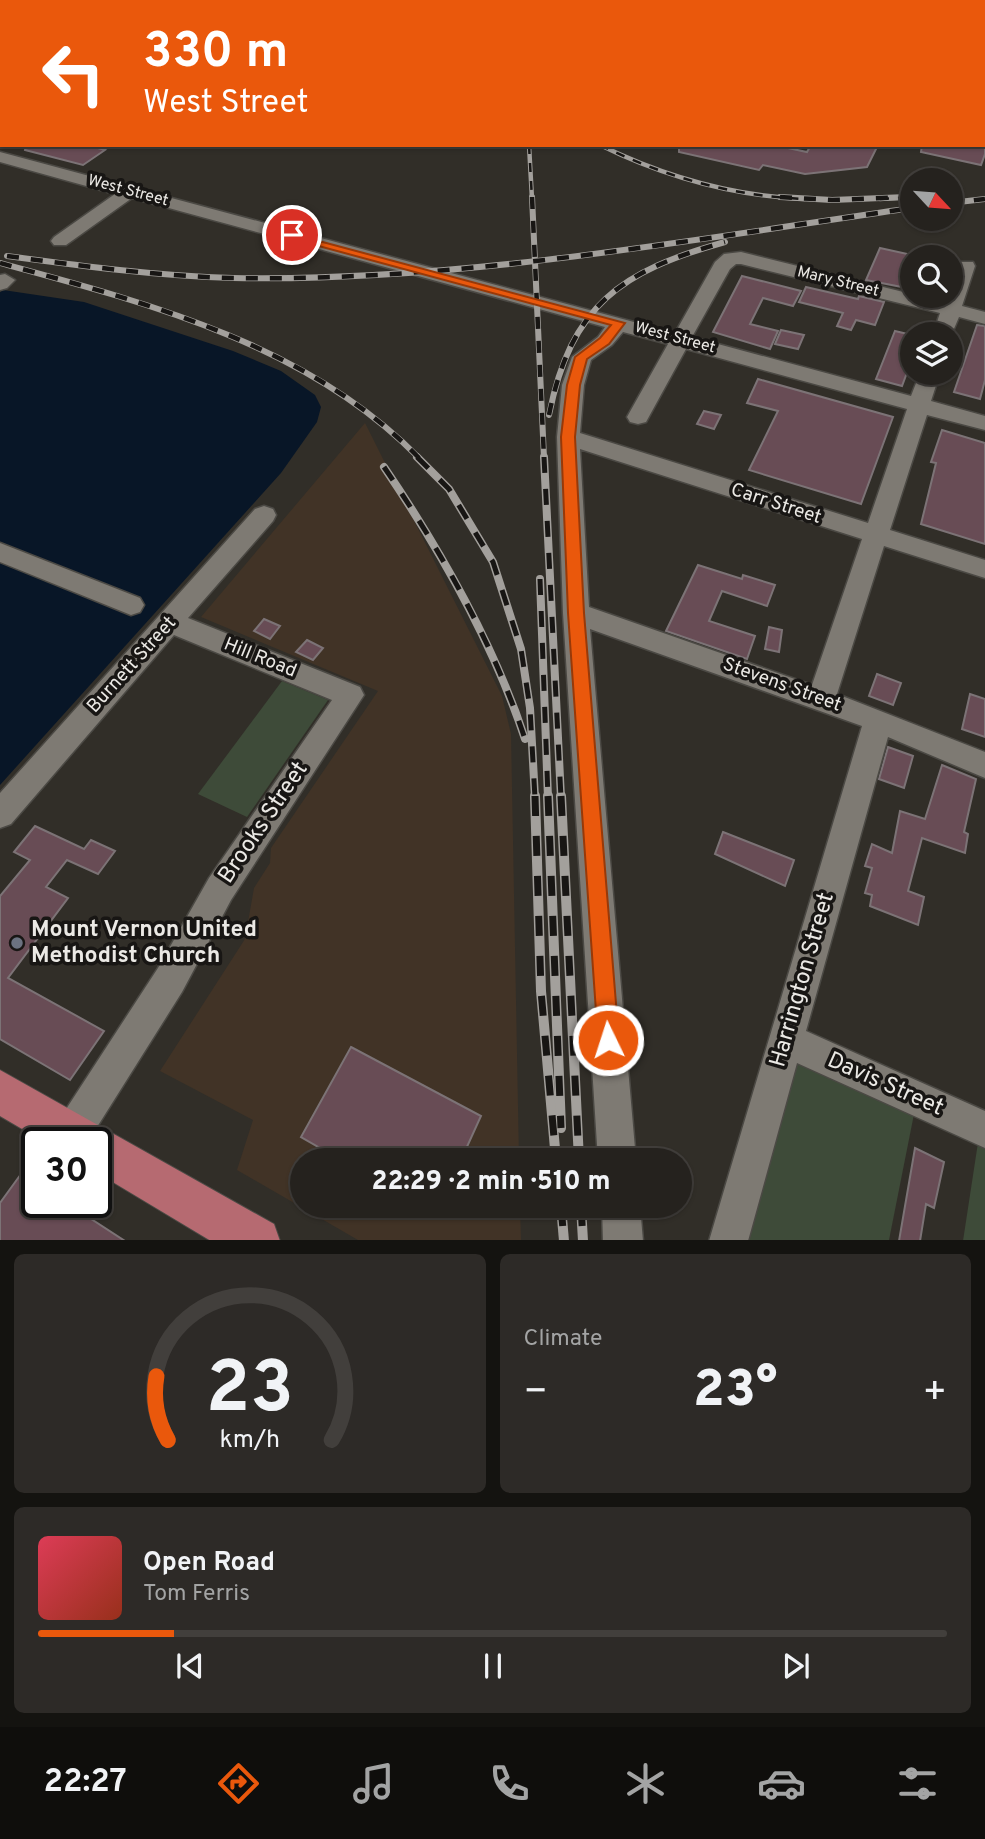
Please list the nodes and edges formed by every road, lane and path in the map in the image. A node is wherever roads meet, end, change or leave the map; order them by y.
1 (0, 157) edge
2 (129, 192) junction
3 (60, 242) dead end
4 (731, 258) joint
5 (966, 266) dead end
6 (951, 309) junction
7 (985, 318) edge
8 (947, 322) edge
9 (619, 323) junction
10 (682, 340) junction
11 (926, 385) edge
12 (919, 405) junction
13 (638, 416) dead end
14 (985, 424) edge
15 (568, 437) junction
16 (264, 515) dead end
17 (876, 536) junction
18 (0, 551) edge
19 (985, 569) edge
20 (131, 605) dead end
21 (576, 613) junction
22 (170, 622) junction
23 (351, 695) joint
24 (821, 699) junction
25 (878, 720) junction
26 (985, 765) edge
27 (0, 814) edge
28 (785, 1040) junction
29 (0, 1092) edge
30 (61, 1127) edge
31 (93, 1127) edge
32 (985, 1130) edge
33 (616, 1148) edge
34 (112, 1156) edge
35 (622, 1218) edge
36 (255, 1240) edge
37 (623, 1240) edge
38 (728, 1240) edge

1 - 2 street, West Street
2 - 3 street
2 - 9 street, West Street
4 - 6 street, Mary Street
4 - 10 street
5 - 6 street
6 - 7 street, Mary Street
6 - 8 street
9 - 10 street, West Street
9 - 15 street
10 - 12 street, West Street
10 - 13 street
11 - 12 street
12 - 14 street, West Street
12 - 17 street
15 - 17 street, Carr Street
15 - 21 street
16 - 22 street, Burnett Street
17 - 19 street, Carr Street
17 - 24 street
18 - 20 street
21 - 24 street, Stevens Street
21 - 33 street
22 - 23 street, Hill Road
22 - 27 street, Burnett Street
23 - 31 street, Brooks Street
24 - 25 street, Stevens Street
25 - 26 street, Stevens Street
25 - 28 street, Harrington Street
28 - 32 street, Davis Street
28 - 38 street, Harrington Street
29 - 30 main road
34 - 36 main road
35 - 37 street

